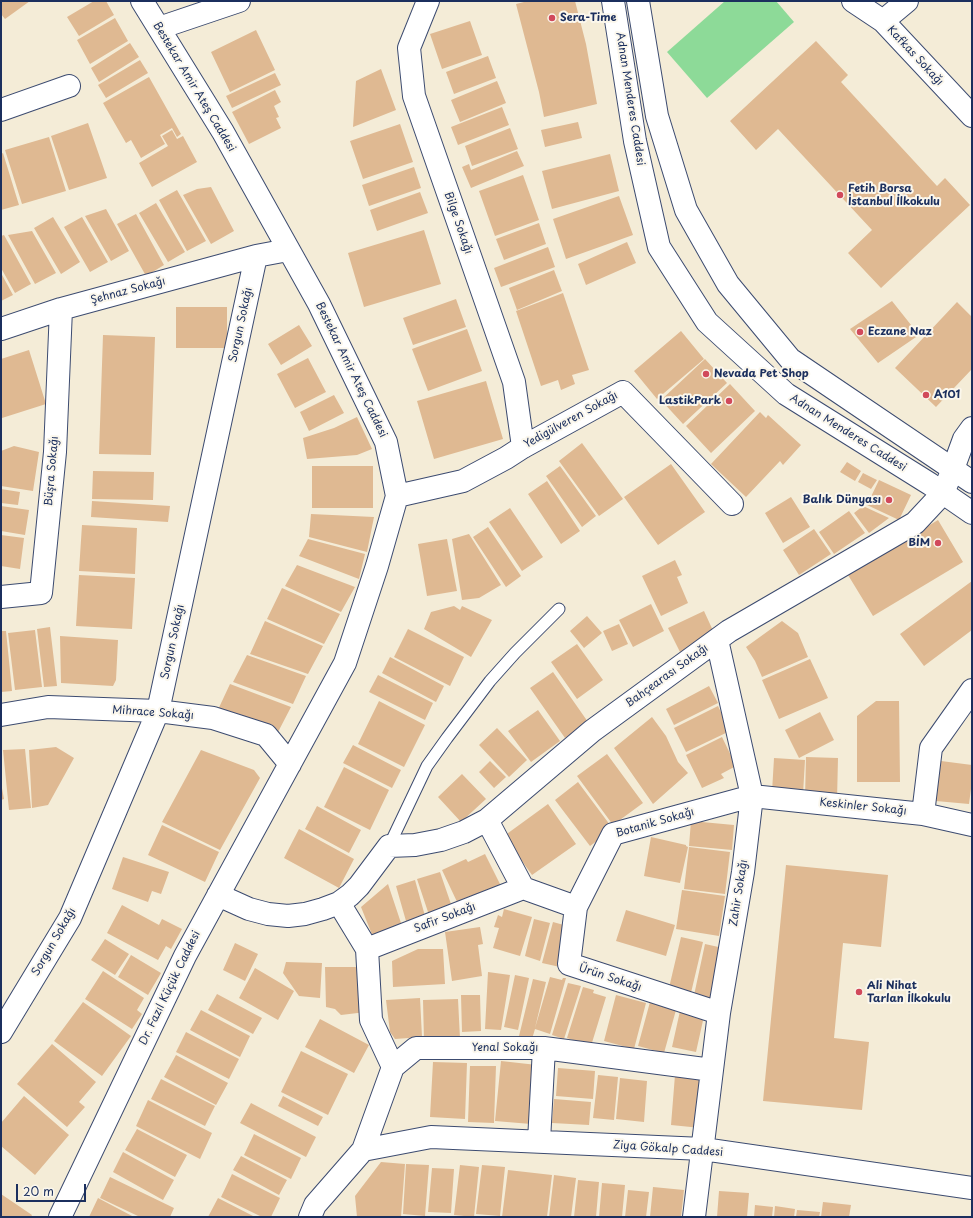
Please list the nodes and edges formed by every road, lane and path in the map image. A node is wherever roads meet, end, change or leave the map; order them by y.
1 (142, 1) edge
2 (239, 1) edge
3 (428, 1) edge
4 (612, 1) edge
5 (638, 1) edge
6 (854, 1) edge
7 (907, 1) edge
8 (883, 21) junction
9 (159, 28) junction
10 (69, 86) dead end
11 (1, 110) edge
12 (972, 116) edge
13 (288, 250) junction
14 (256, 256) junction
15 (61, 309) junction
16 (1, 329) edge
17 (972, 428) edge
18 (523, 447) junction
19 (953, 469) junction
20 (972, 482) edge
21 (943, 493) junction
22 (397, 496) junction
23 (732, 504) dead end
24 (972, 513) edge
25 (1, 597) edge
26 (559, 609) dead end
27 (717, 640) junction
28 (972, 690) edge
29 (158, 711) junction
30 (1, 715) edge
31 (290, 764) junction
32 (752, 796) junction
33 (923, 814) junction
34 (487, 820) junction
35 (972, 825) edge
36 (389, 846) junction
37 (523, 888) junction
38 (218, 895) junction
39 (339, 903) junction
40 (576, 907) junction
41 (368, 949) junction
42 (718, 1013) junction
43 (1, 1032) edge
44 (544, 1048) junction
45 (393, 1067) junction
46 (712, 1070) junction
47 (539, 1141) junction
48 (703, 1149) junction
49 (363, 1150) junction
50 (972, 1188) edge
51 (60, 1217) edge
52 (310, 1217) edge
53 (694, 1217) edge

1 - 9 street, Bestekar Amir Ateş Caddesi
2 - 9 street
3 - 18 street, Bilge Sokağı
4 - 21 street, Adnan Menderes Caddesi
5 - 19 street
6 - 8 street, Kafkas Sokağı
7 - 8 street
8 - 12 street, Kafkas Sokağı
9 - 13 street, Bestekar Amir Ateş Caddesi
10 - 11 street
13 - 14 street
13 - 22 street, Bestekar Amir Ateş Caddesi
14 - 15 street, Şehnaz Sokağı
14 - 29 street, Sorgun Sokağı
15 - 16 street, Şehnaz Sokağı
15 - 25 street, Büşra Sokağı
17 - 19 street
18 - 22 street, Yedigülveren Sokağı
18 - 23 street, Yedigülveren Sokağı
19 - 20 street
19 - 21 street
21 - 24 street, Adnan Menderes Caddesi
21 - 27 street, Bahçearası Sokağı
22 - 31 street, Bestekar Amir Ateş Caddesi
26 - 36 lane
27 - 32 street, Zahir Sokağı
27 - 34 street, Bahçearası Sokağı
28 - 33 street
29 - 30 street, Mihrace Sokağı
29 - 31 street, Mihrace Sokağı
29 - 43 street, Sorgun Sokağı
31 - 38 street, Dr. Fazıl Küçük Caddesi
32 - 33 street, Keskinler Sokağı
32 - 40 street, Botanik Sokağı
32 - 42 street, Zahir Sokağı
33 - 35 street, Keskinler Sokağı
34 - 36 street, Bahçearası Sokağı
34 - 37 street
36 - 39 street
37 - 40 street
37 - 41 street, Safir Sokağı
38 - 39 street
38 - 51 street, Dr. Fazıl Küçük Caddesi
39 - 41 street
40 - 42 street, Ürün Sokağı
41 - 45 street
42 - 46 street, Zahir Sokağı
44 - 45 street, Yenal Sokağı
44 - 46 street, Yenal Sokağı
44 - 47 street
45 - 49 street
46 - 48 street, Zahir Sokağı
47 - 48 street, Ziya Gökalp Caddesi
47 - 49 street, Ziya Gökalp Caddesi
48 - 50 street, Ziya Gökalp Caddesi
48 - 53 street, Zahir Sokağı
49 - 52 street

